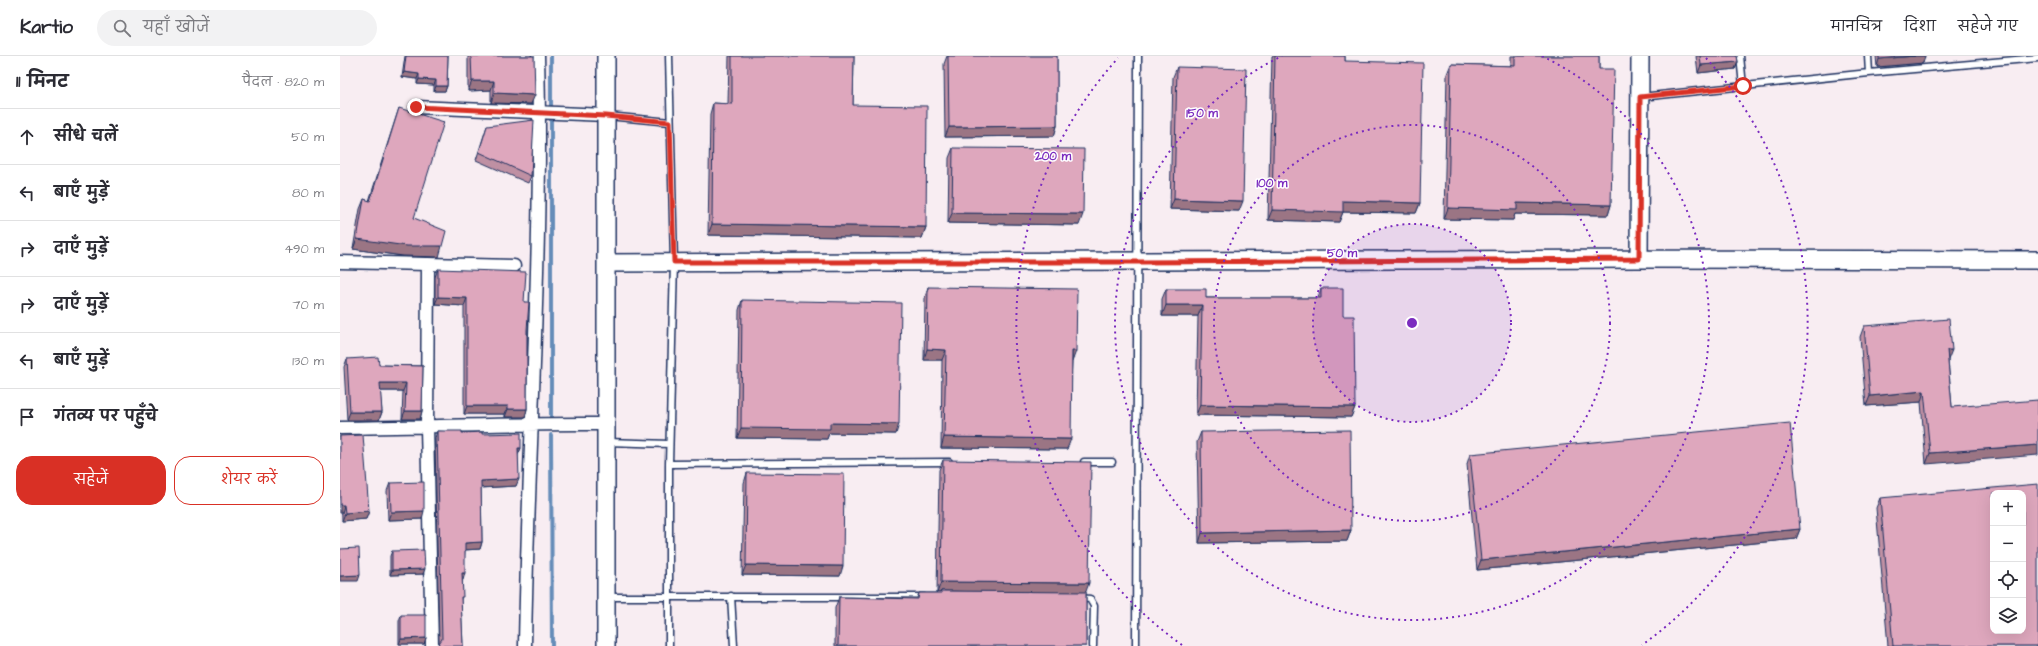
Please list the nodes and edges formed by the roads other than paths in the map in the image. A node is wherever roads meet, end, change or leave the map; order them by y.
1 (538, 56) edge
2 (606, 56) edge
3 (669, 56) edge
4 (1138, 56) edge
5 (1640, 56) edge
6 (1740, 56) edge
7 (1868, 56) edge
8 (2038, 58) edge
9 (1869, 73) junction
10 (1743, 86) junction
11 (1640, 97) junction
12 (416, 107) dead end
13 (547, 113) junction
14 (606, 116) junction
15 (670, 122) junction
16 (1639, 259) junction
17 (2038, 260) edge
18 (340, 262) edge
19 (674, 262) junction
20 (1138, 262) junction
21 (606, 263) junction
22 (428, 265) junction
23 (514, 266) dead end
24 (531, 423) junction
25 (606, 424) junction
26 (427, 427) junction
27 (340, 428) edge
28 (607, 442) junction
29 (669, 444) junction
30 (954, 462) edge
31 (1080, 462) edge
32 (1112, 462) dead end
33 (669, 464) junction
34 (669, 596) junction
35 (731, 596) junction
36 (607, 597) junction
37 (928, 597) edge
38 (1069, 598) edge
39 (432, 646) edge
40 (526, 646) edge
41 (606, 646) edge
42 (669, 646) edge
43 (734, 646) edge
44 (1093, 646) edge
45 (1136, 646) edge

1 - 13 street
2 - 14 street
3 - 15 lane
4 - 20 lane
5 - 11 street
6 - 10 lane
7 - 9 lane
8 - 9 lane
9 - 10 lane
10 - 11 lane
11 - 16 street
12 - 13 street
13 - 14 street
13 - 24 street
14 - 15 lane
14 - 21 street
15 - 19 lane
16 - 17 street
16 - 20 street
18 - 22 street
19 - 20 street
19 - 21 street
19 - 29 lane
20 - 45 lane
21 - 25 street
22 - 23 street
22 - 26 street
24 - 25 street
24 - 26 street
24 - 40 street
25 - 28 street
26 - 27 street
26 - 39 street
28 - 29 lane
28 - 36 street
29 - 33 lane
30 - 33 lane
31 - 32 lane
33 - 34 lane
34 - 35 lane
34 - 36 lane
34 - 42 lane
35 - 37 lane
35 - 43 lane
36 - 41 street
38 - 44 lane

